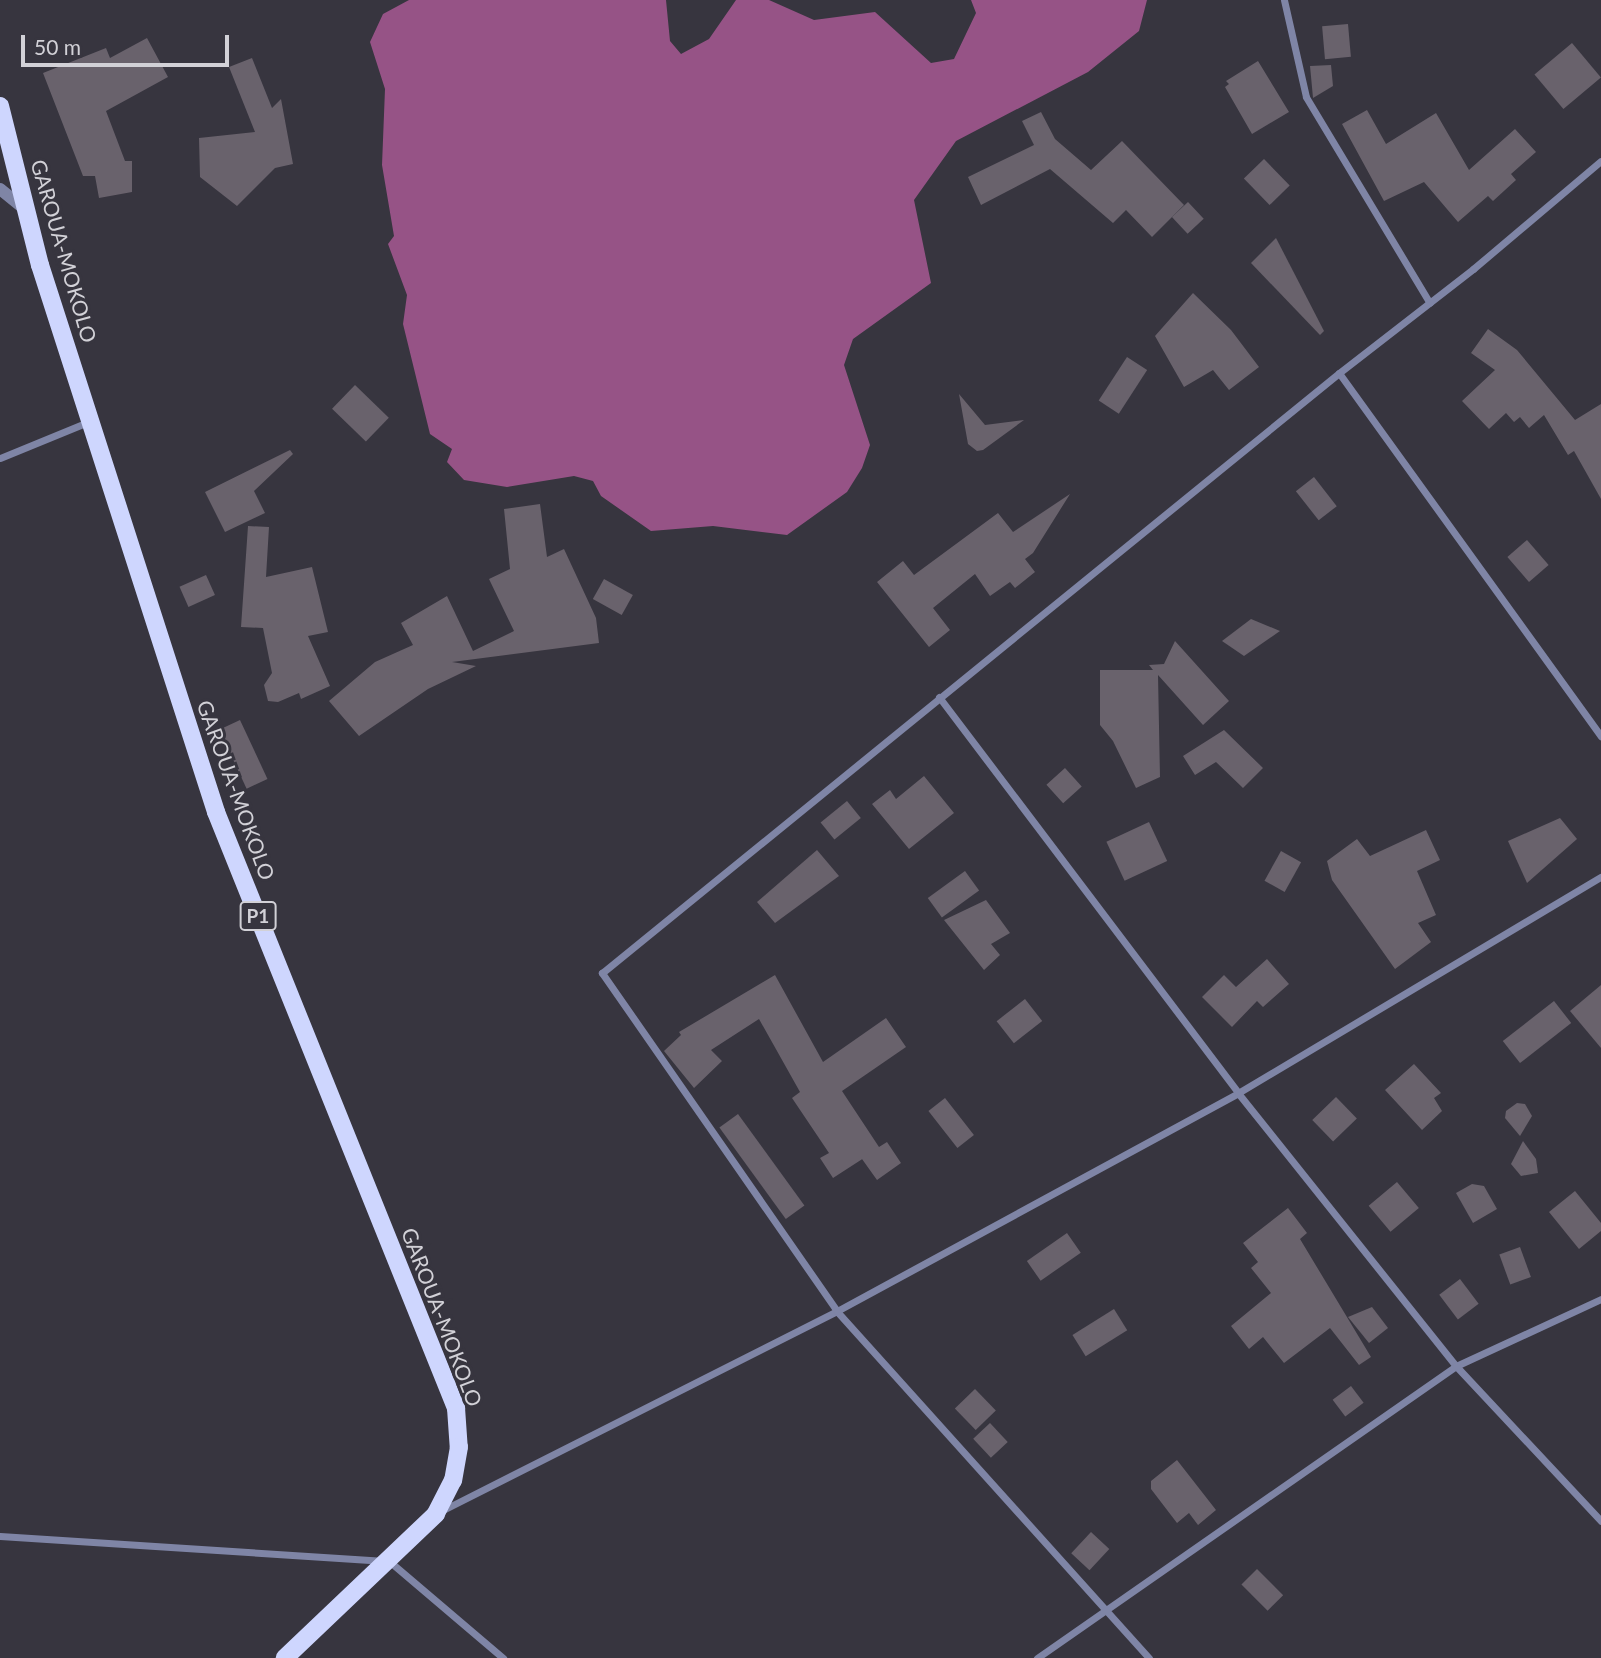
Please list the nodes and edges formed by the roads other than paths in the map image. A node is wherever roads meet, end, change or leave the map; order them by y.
1 (1284, 0) edge
2 (0, 106) edge
3 (1601, 161) edge
4 (0, 189) edge
5 (26, 210) junction
6 (1430, 303) junction
7 (1339, 373) junction
8 (91, 420) junction
9 (0, 458) edge
10 (939, 697) junction
11 (1601, 736) edge
12 (1601, 877) edge
13 (1238, 1093) junction
14 (1601, 1299) edge
15 (836, 1311) junction
16 (1456, 1366) junction
17 (436, 1514) junction
18 (1601, 1521) edge
19 (0, 1536) edge
20 (389, 1561) junction
21 (1106, 1610) junction
22 (285, 1658) edge
23 (503, 1658) edge
24 (1037, 1658) edge
25 (1149, 1658) edge

1 - 6 street
2 - 5 main road, GAROUA-MOKOLO / P1
3 - 6 street
4 - 5 street
5 - 8 main road, GAROUA-MOKOLO / P1
6 - 7 street
7 - 10 street
7 - 11 street
8 - 9 street
8 - 17 main road, GAROUA-MOKOLO / P1
10 - 13 street
10 - 15 street
12 - 13 street
13 - 15 street
13 - 16 street
14 - 16 street
15 - 17 street
15 - 21 street
16 - 18 street
16 - 21 street
17 - 20 main road, GAROUA-MOKOLO / P1
19 - 20 street
20 - 22 main road, GAROUA-MOKOLO / P1
20 - 23 street
21 - 24 street
21 - 25 street

